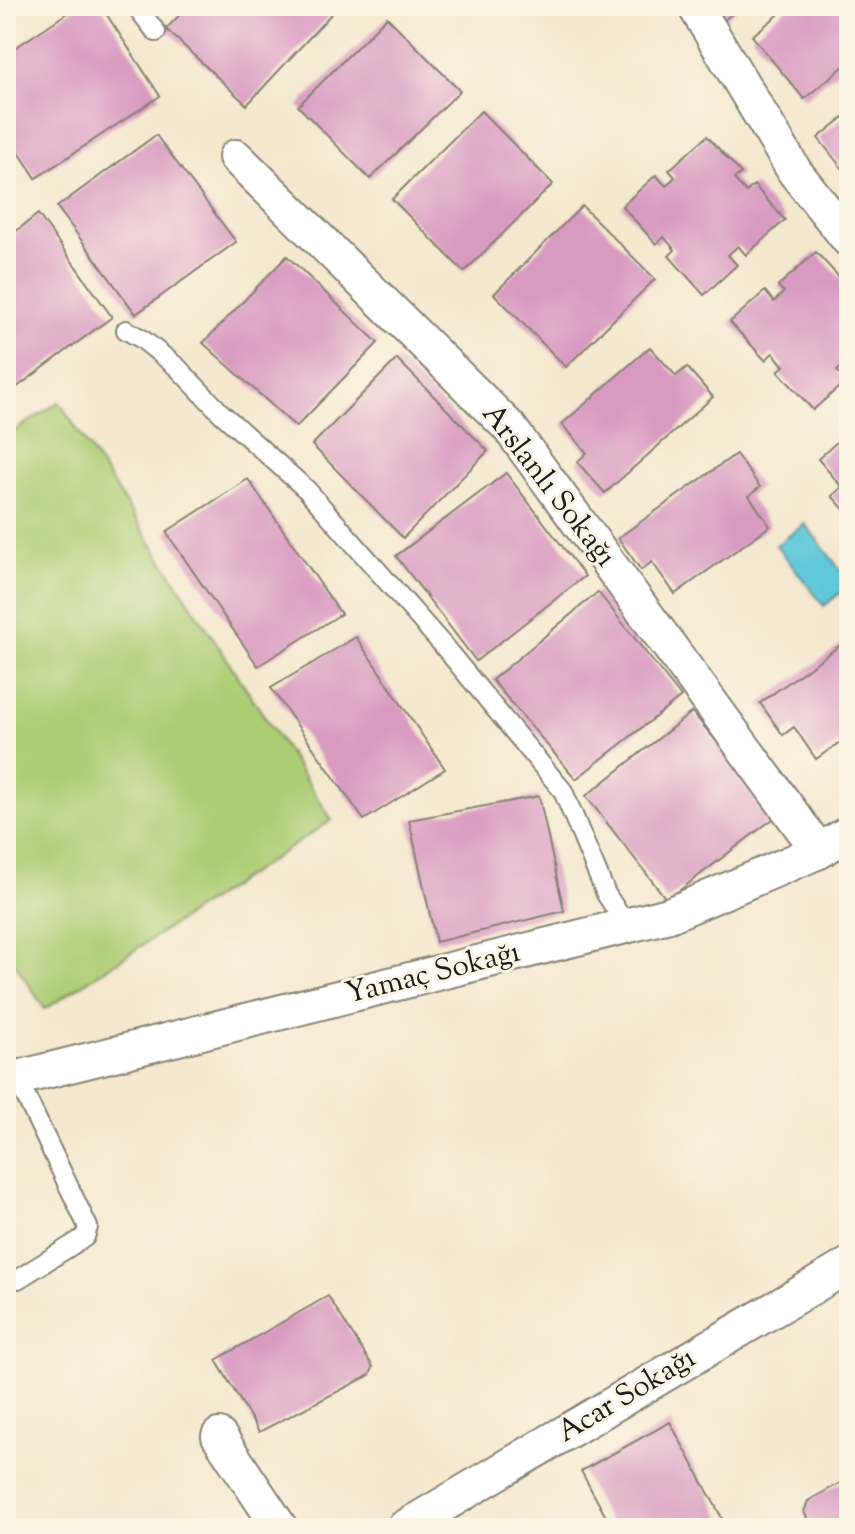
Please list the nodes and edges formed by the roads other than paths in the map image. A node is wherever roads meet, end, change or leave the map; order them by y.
1 (136, 6) edge
2 (695, 6) edge
3 (156, 32) dead end
4 (236, 157) dead end
5 (849, 240) edge
6 (126, 330) dead end
7 (849, 833) edge
8 (819, 851) junction
9 (626, 925) junction
10 (12, 1080) edge
11 (849, 1265) edge
12 (18, 1279) dead end
13 (219, 1436) dead end
14 (280, 1528) edge
15 (404, 1528) edge

1 - 3 lane
2 - 5 street
4 - 8 street, Arslanlı Sokağı
6 - 9 lane
7 - 8 street, Yamaç Sokağı
8 - 9 street, Yamaç Sokağı
9 - 10 street, Yamaç Sokağı
10 - 12 lane
11 - 15 street, Acar Sokağı
13 - 14 street

